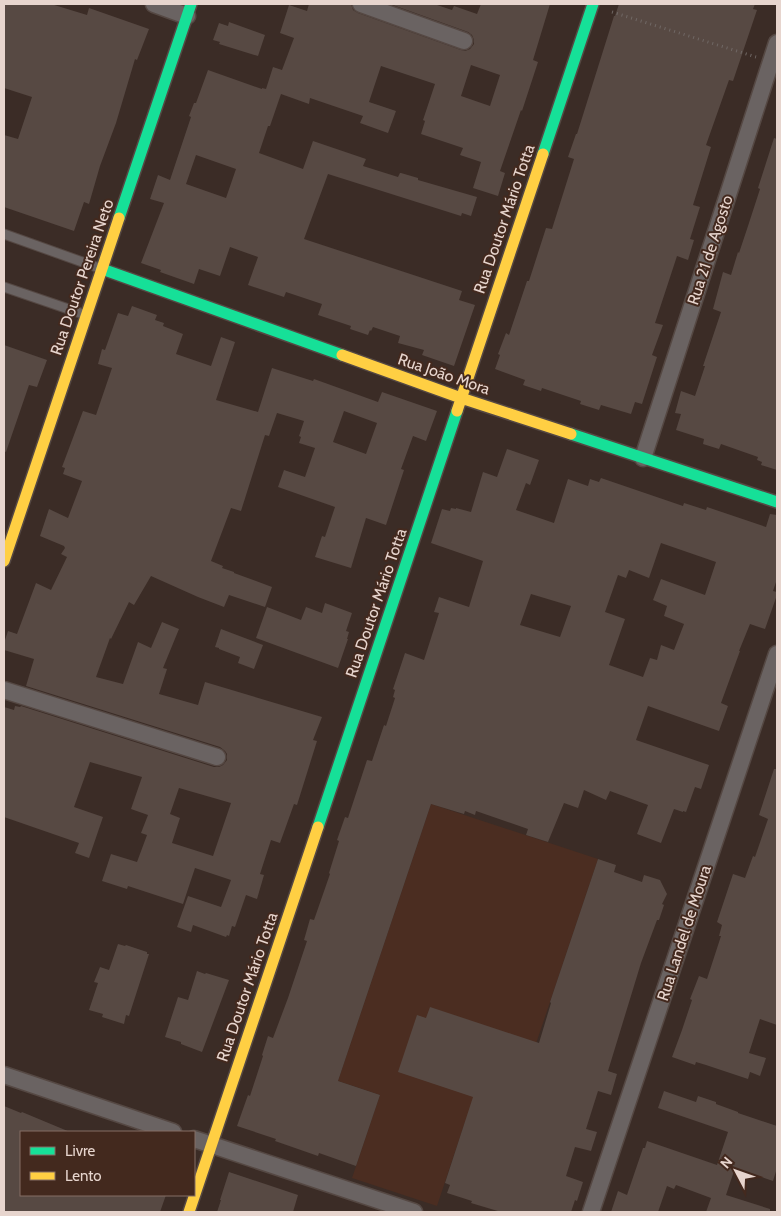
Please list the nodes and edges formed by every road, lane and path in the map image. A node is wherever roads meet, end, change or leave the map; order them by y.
1 (154, 4) edge
2 (361, 4) edge
3 (593, 5) edge
4 (189, 10) edge
5 (464, 41) dead end
6 (777, 43) edge
7 (771, 62) junction
8 (4, 234) edge
9 (102, 269) junction
10 (4, 287) edge
11 (87, 315) junction
12 (461, 398) junction
13 (643, 458) junction
14 (777, 502) edge
15 (4, 561) edge
16 (777, 654) edge
17 (4, 690) edge
18 (217, 757) dead end
19 (4, 1075) edge
20 (170, 1131) edge
21 (195, 1139) edge
22 (211, 1145) junction
23 (195, 1194) edge
24 (194, 1196) edge
25 (189, 1212) edge
26 (414, 1212) edge
27 (591, 1212) edge

1 - 4 street
2 - 5 street
3 - 7 path
3 - 12 street, Rua Doutor Mário Totta
4 - 9 street, Rua Doutor Pereira Neto
6 - 7 street, Rua 21 de Agosto
7 - 13 street, Rua 21 de Agosto
8 - 9 lane
9 - 11 street, Rua Doutor Pereira Neto
9 - 12 street, Rua João Mora
10 - 11 lane
11 - 15 street, Rua Doutor Pereira Neto
12 - 13 street, Rua João Mora
12 - 22 street, Rua Doutor Mário Totta
13 - 14 street, Rua João Mora
16 - 27 street, Rua Landel de Moura
17 - 18 street
19 - 20 street
21 - 22 street
22 - 23 street, Rua Doutor Mário Totta
22 - 26 street
24 - 25 street, Rua Doutor Mário Totta

